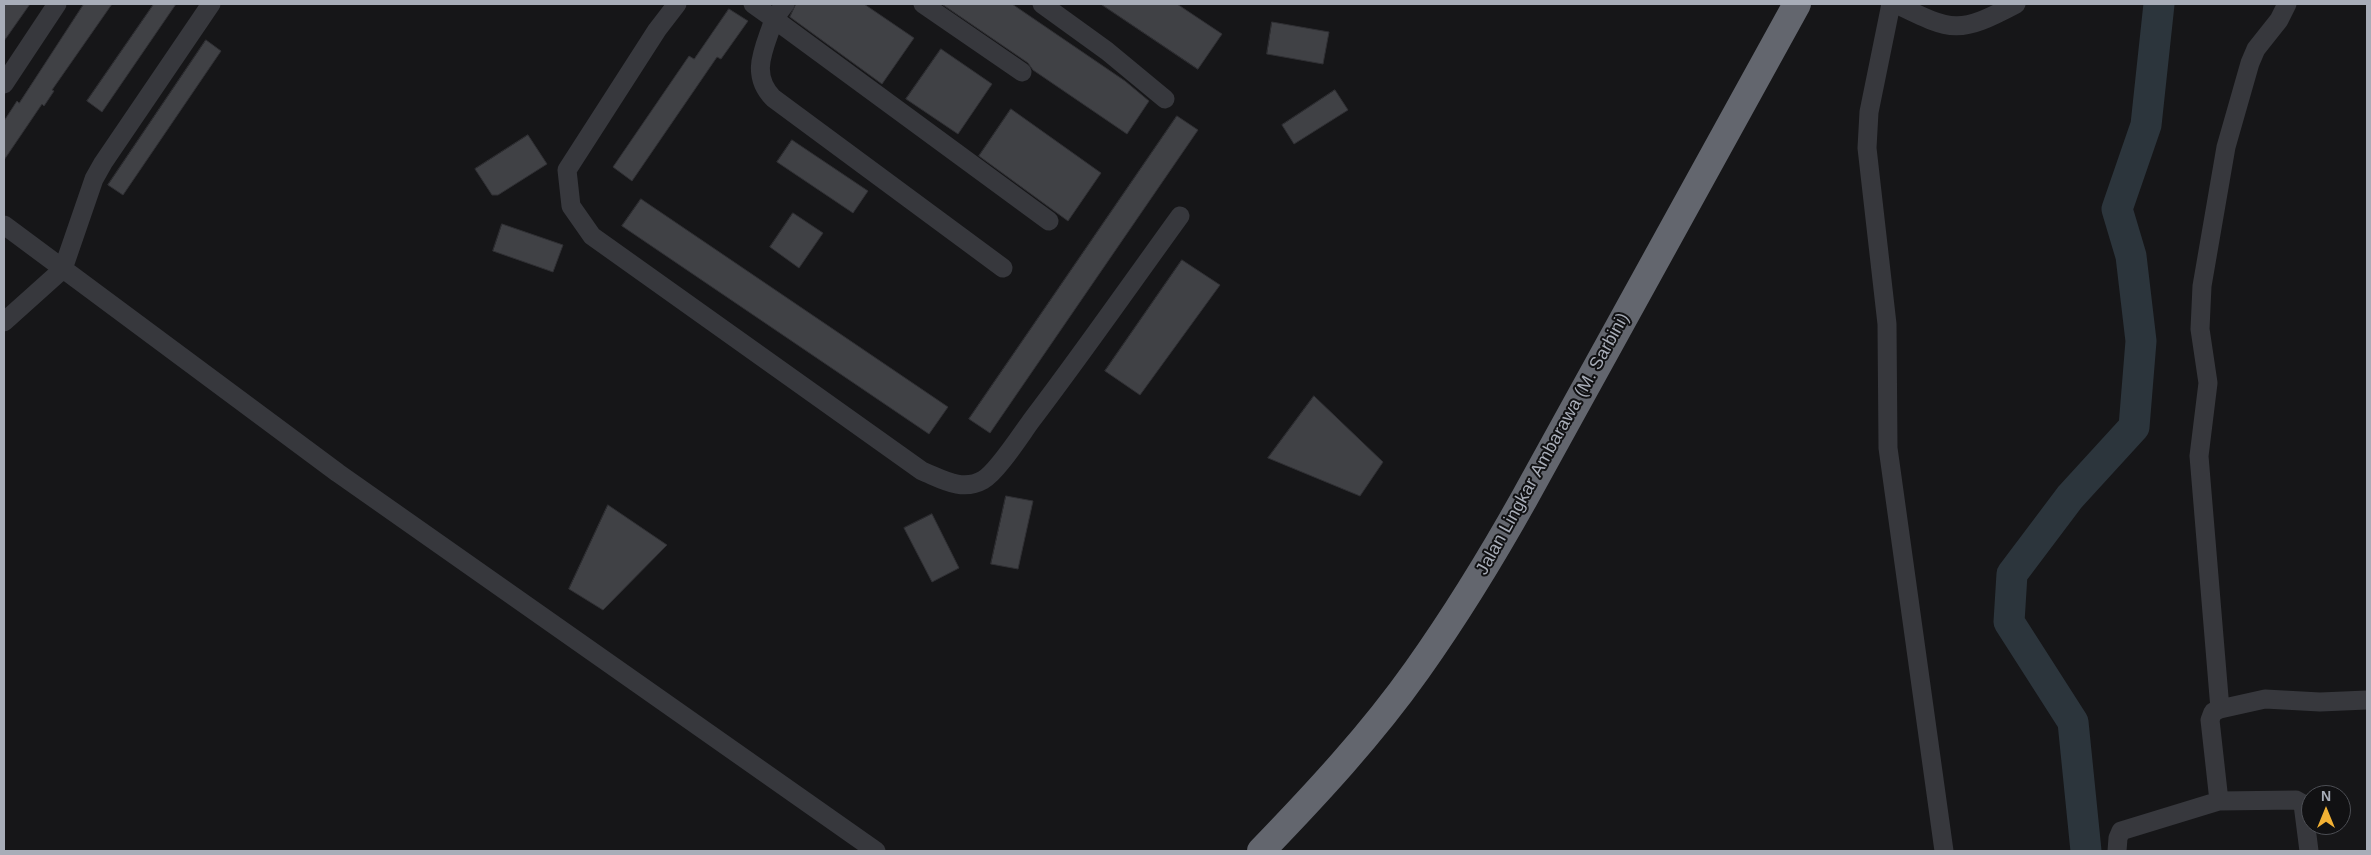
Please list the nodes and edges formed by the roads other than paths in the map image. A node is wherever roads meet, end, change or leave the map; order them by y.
1 (57, 4) edge
2 (211, 4) edge
3 (677, 4) edge
4 (753, 4) edge
5 (785, 4) edge
6 (923, 4) edge
7 (1042, 4) edge
8 (1797, 4) edge
9 (1891, 4) edge
10 (1896, 4) edge
11 (2016, 4) edge
12 (2287, 4) edge
13 (774, 19) junction
14 (1022, 72) dead end
15 (4, 84) edge
16 (1165, 99) dead end
17 (1180, 216) dead end
18 (1049, 221) dead end
19 (4, 225) edge
20 (1003, 268) dead end
21 (63, 269) junction
22 (4, 322) edge
23 (2367, 700) edge
24 (2220, 709) junction
25 (2220, 801) junction
26 (876, 851) edge
27 (1261, 851) edge
28 (1944, 851) edge
29 (2117, 851) edge
30 (2309, 851) edge

1 - 15 street
2 - 21 street
3 - 17 street
4 - 13 street
5 - 13 street
6 - 14 street
7 - 16 street
8 - 27 highway, Jalan Lingkar Ambarawa (M. Sarbini)
9 - 28 street
10 - 11 street
12 - 24 street
13 - 18 street
13 - 20 street
19 - 21 street
21 - 22 street
21 - 26 street
23 - 24 street
24 - 25 street
25 - 29 street
25 - 30 street

